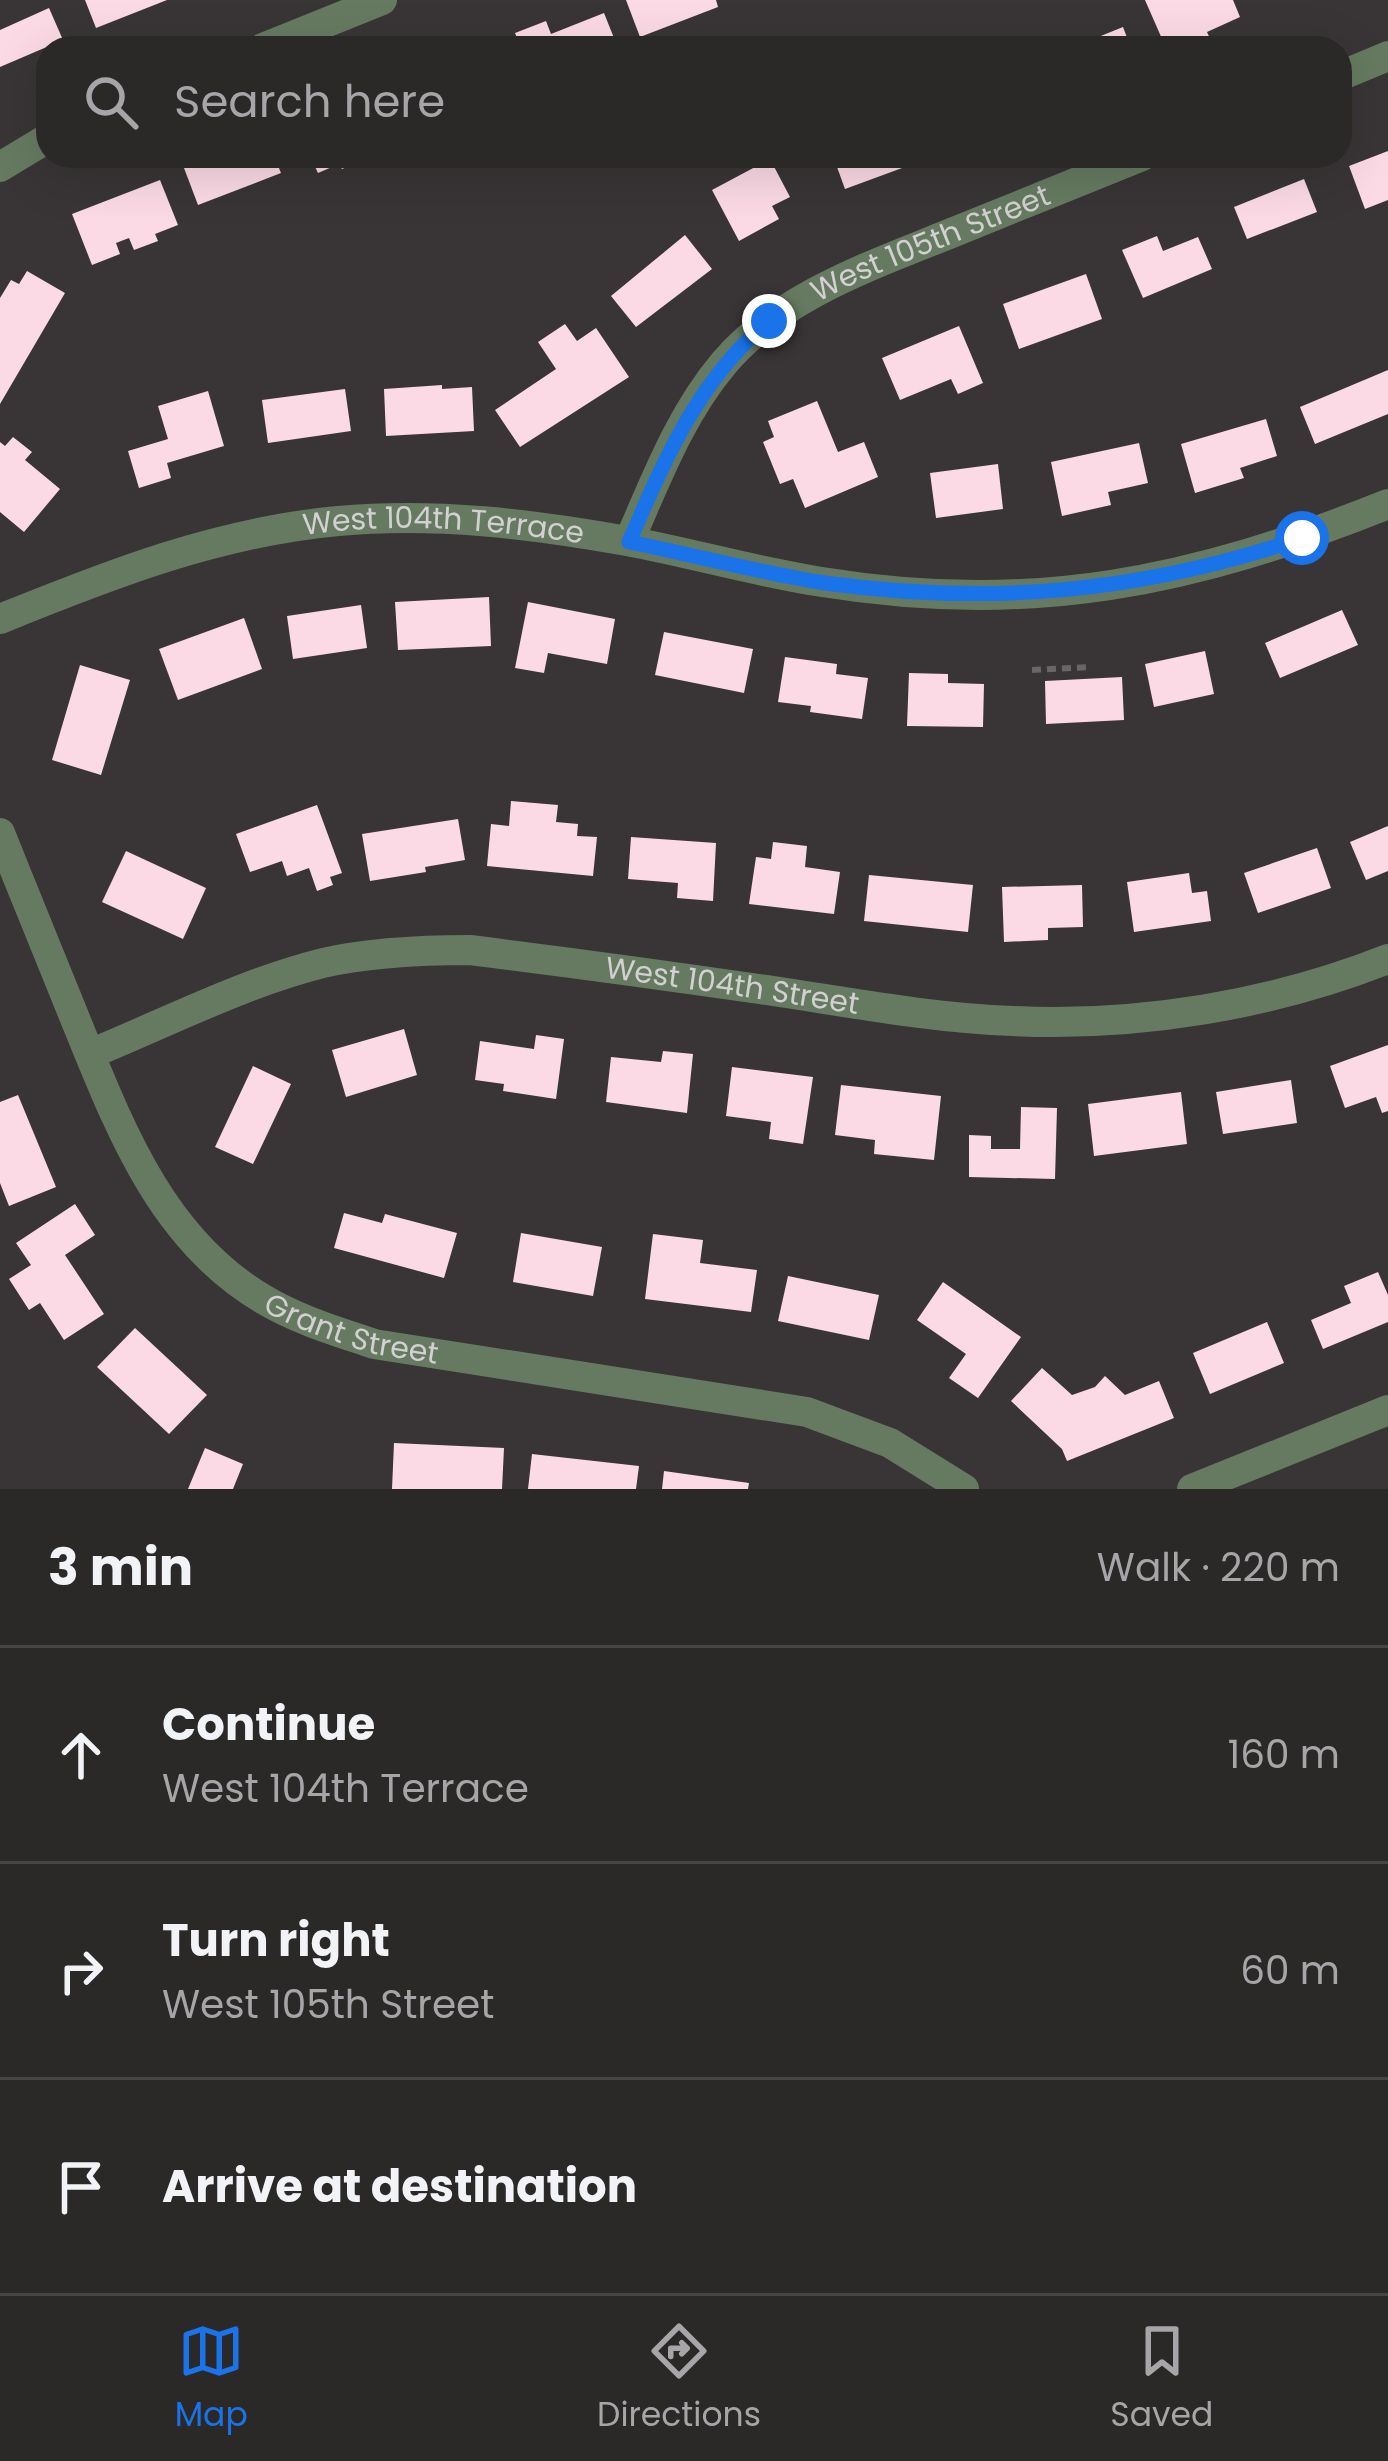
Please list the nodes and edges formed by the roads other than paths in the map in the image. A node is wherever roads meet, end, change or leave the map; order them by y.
1 (382, 0) edge
2 (293, 36) edge
3 (1388, 56) edge
4 (1352, 71) edge
5 (36, 145) edge
6 (0, 167) edge
7 (1112, 168) edge
8 (1388, 504) edge
9 (629, 542) junction
10 (0, 619) edge
11 (0, 833) edge
12 (1388, 959) edge
13 (90, 1054) junction
14 (1388, 1410) edge
15 (964, 1489) edge
16 (1192, 1489) edge

1 - 2 street
3 - 4 street
5 - 6 street
7 - 9 street, West 105th Street
8 - 9 street, West 104th Terrace
9 - 10 street, West 104th Terrace
11 - 13 street, Grant Street
12 - 13 street, West 104th Street
13 - 15 street, Grant Street
14 - 16 street

